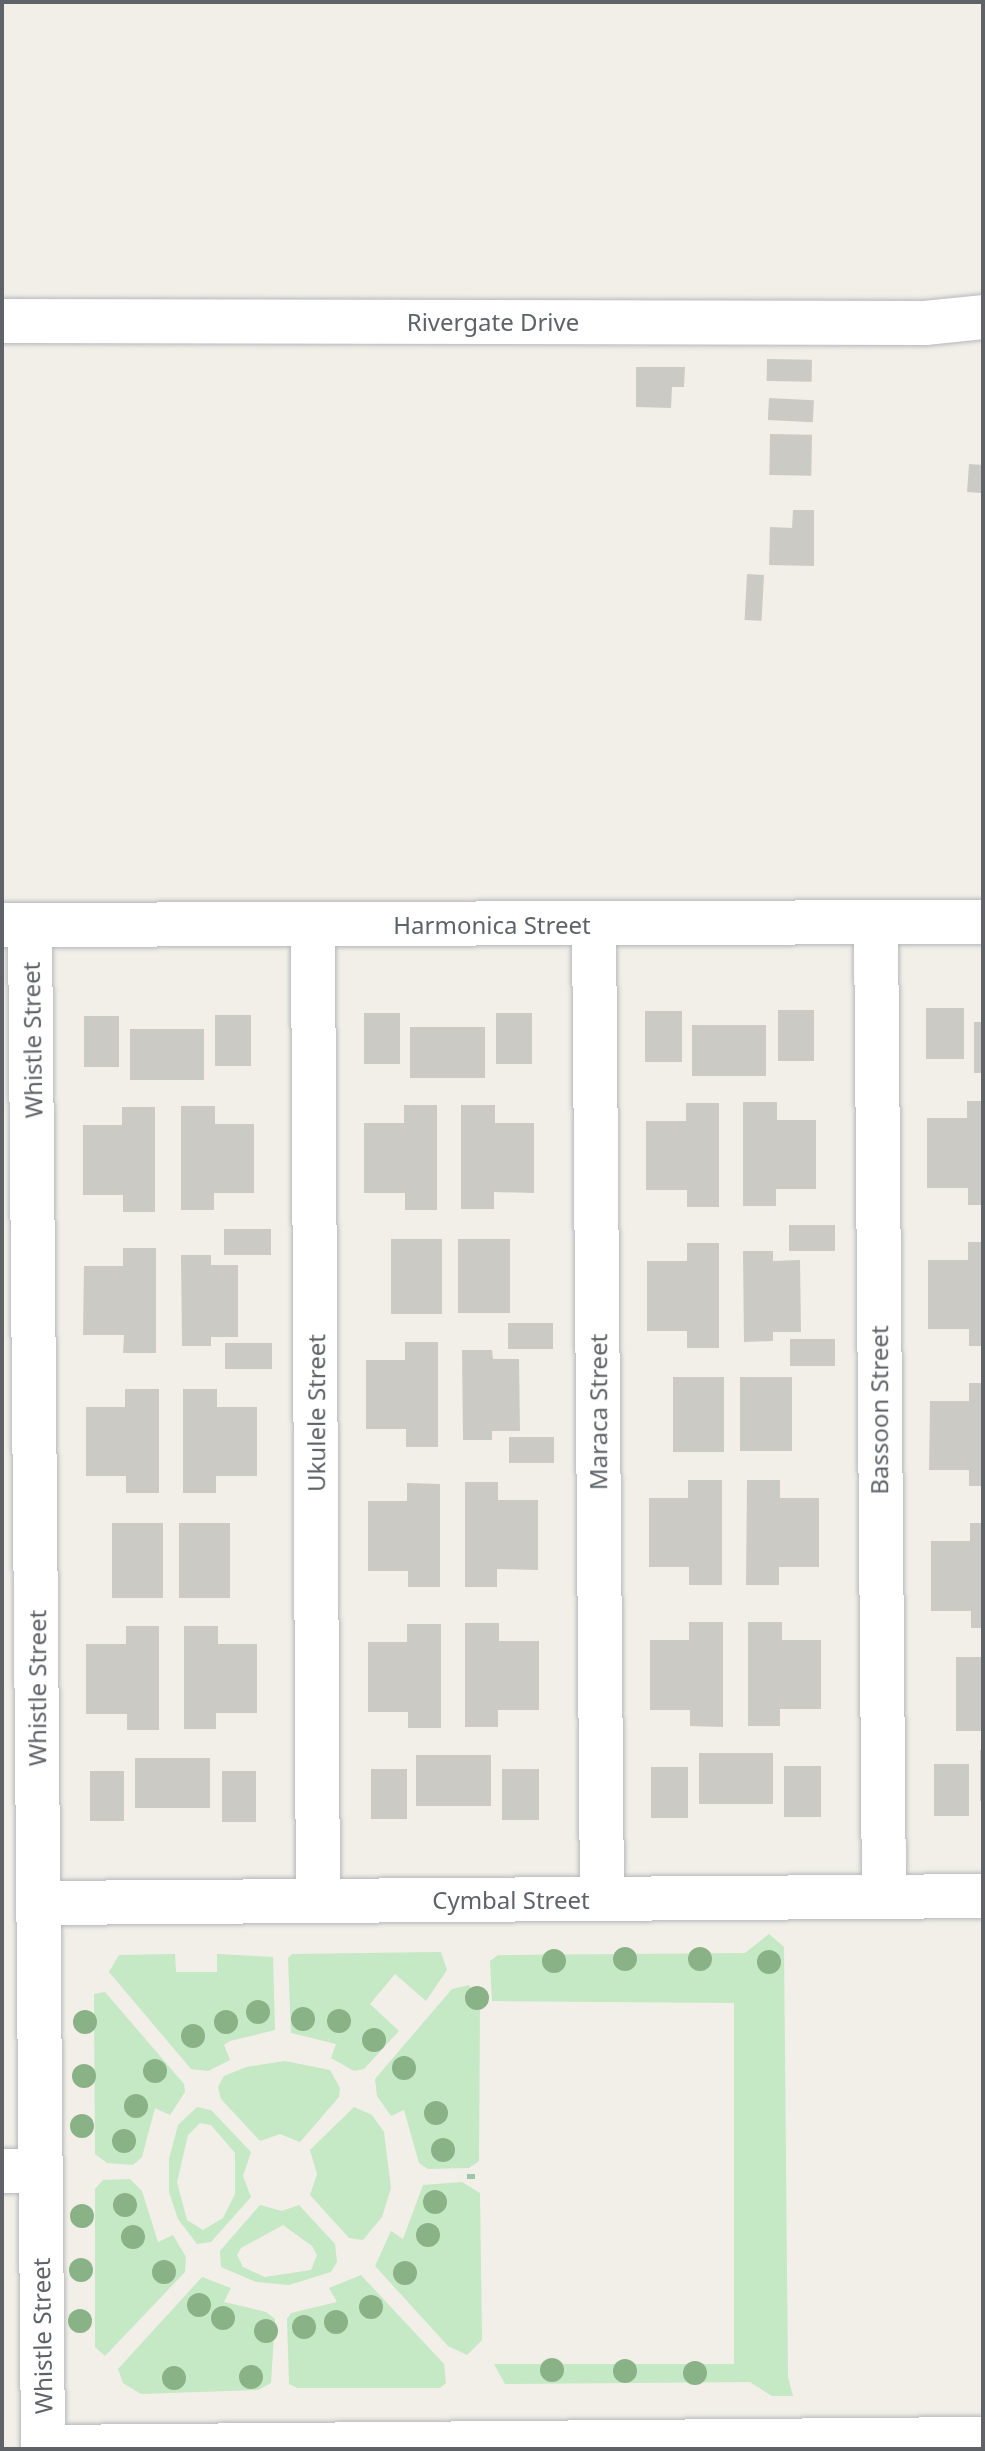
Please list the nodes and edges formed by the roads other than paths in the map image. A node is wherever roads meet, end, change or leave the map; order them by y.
1 (983, 317) edge
2 (2, 321) edge
3 (983, 922) edge
4 (876, 923) junction
5 (594, 924) junction
6 (16, 926) edge
7 (313, 926) junction
8 (884, 1896) junction
9 (983, 1896) edge
10 (602, 1899) junction
11 (318, 1901) junction
12 (39, 1903) junction
13 (21, 2171) edge
14 (983, 2439) edge
15 (888, 2445) edge
16 (606, 2446) edge
17 (324, 2447) edge
18 (43, 2448) edge

1 - 2 street, Rivergate Drive
3 - 4 street, Harmonica Street
4 - 5 street, Harmonica Street
4 - 8 street, Bassoon Street
5 - 7 street, Harmonica Street
5 - 10 street, Maraca Street
6 - 7 street, Harmonica Street
6 - 12 street, Whistle Street
7 - 11 street, Ukulele Street
8 - 9 street, Cymbal Street
8 - 10 street, Cymbal Street
10 - 11 street, Cymbal Street
11 - 12 street, Cymbal Street
12 - 13 street, Whistle Street
13 - 18 street, Whistle Street
14 - 15 street
15 - 16 street
16 - 17 street
17 - 18 street

